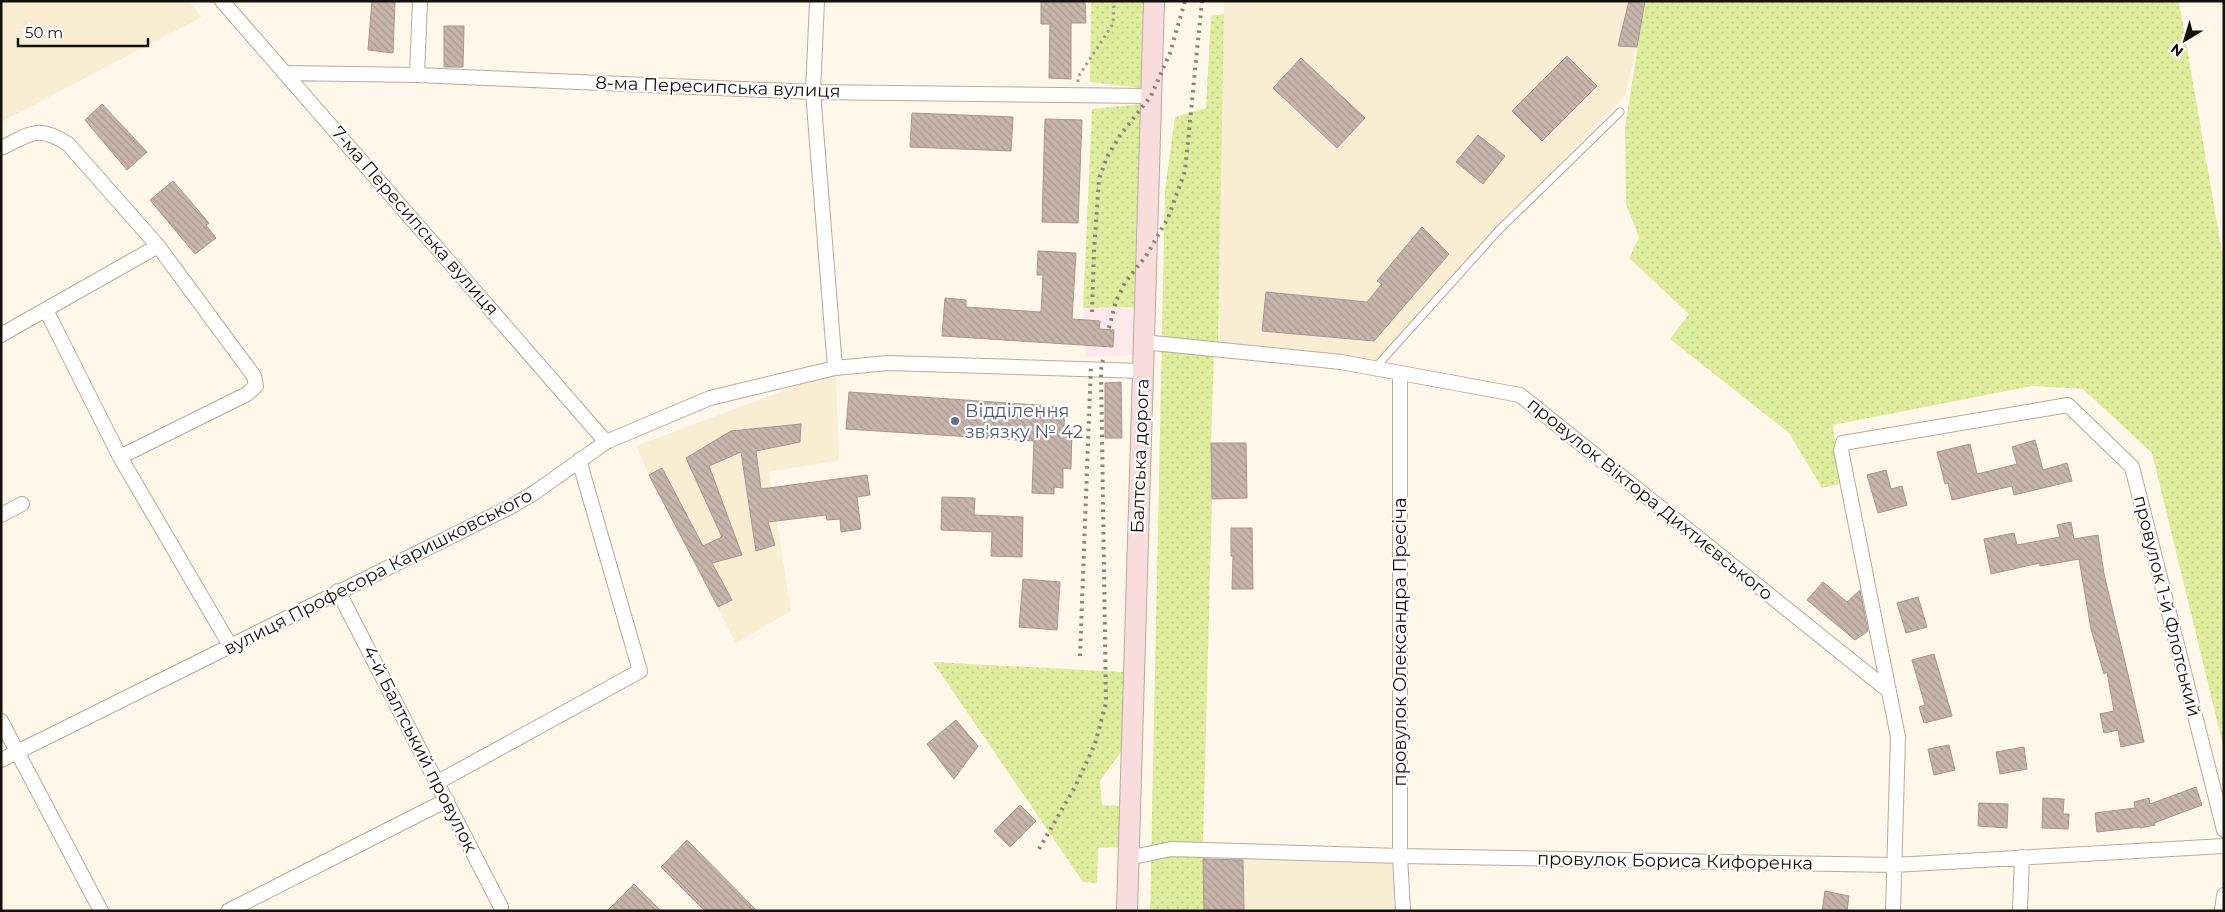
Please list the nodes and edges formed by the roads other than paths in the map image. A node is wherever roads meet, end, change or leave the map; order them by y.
1 (222, 1) edge
2 (420, 1) edge
3 (817, 1) edge
4 (1154, 1) edge
5 (286, 73) junction
6 (418, 75) junction
7 (813, 92) junction
8 (1151, 96) junction
9 (1620, 112) dead end
10 (1, 148) edge
11 (158, 246) junction
12 (46, 310) junction
13 (1, 335) edge
14 (1143, 342) junction
15 (835, 368) junction
16 (1374, 368) junction
17 (1142, 371) junction
18 (1400, 373) junction
19 (606, 442) junction
20 (120, 457) junction
21 (579, 460) junction
22 (22, 504) dead end
23 (1, 515) edge
24 (338, 591) junction
25 (231, 647) junction
26 (1889, 691) junction
27 (1, 721) edge
28 (17, 752) junction
29 (1, 760) edge
30 (438, 782) junction
31 (446, 800) junction
32 (2224, 830) edge
33 (2224, 846) edge
34 (1400, 856) junction
35 (2022, 857) junction
36 (1128, 858) junction
37 (1894, 864) junction
38 (2224, 895) edge
39 (501, 907) dead end
40 (101, 911) edge
41 (228, 911) edge
42 (1127, 911) edge
43 (1403, 911) edge
44 (1893, 911) edge
45 (2020, 911) edge
46 (2222, 911) edge

1 - 5 street, 7-ма Пересипська вулиця
2 - 6 street
3 - 7 street
4 - 8 main road, Балтська дорога
5 - 6 street, 8-ма Пересипська вулиця
5 - 19 street, 7-ма Пересипська вулиця
6 - 7 street, 8-ма Пересипська вулиця
7 - 8 street, 8-ма Пересипська вулиця
7 - 15 street
8 - 14 main road, Балтська дорога
9 - 16 lane
10 - 11 street
11 - 12 street
11 - 20 street
12 - 13 street
12 - 20 street
14 - 16 street, провулок Віктора Дихтиєвського
14 - 17 main road, Балтська дорога
15 - 17 street, вулиця Професора Каришковського
15 - 19 street, вулиця Професора Каришковського
16 - 18 street, провулок Віктора Дихтиєвського
17 - 36 main road, Балтська дорога
18 - 26 street, провулок Віктора Дихтиєвського
18 - 34 street, провулок Олександра Пресіча
19 - 21 street, вулиця Професора Каришковського
20 - 25 street
21 - 24 street, вулиця Професора Каришковського
21 - 30 street
22 - 23 street
24 - 25 street, вулиця Професора Каришковського
24 - 30 street, 4-й Балтський провулок
25 - 28 street, вулиця Професора Каришковського
26 - 32 street, провулок 1-й Флотський
26 - 37 street
27 - 28 street
28 - 29 street, вулиця Професора Каришковського
28 - 40 street
30 - 31 street, 4-й Балтський провулок
31 - 39 street, 4-й Балтський провулок
31 - 41 street
33 - 35 street, провулок Бориса Кифоренка
34 - 36 street, провулок Бориса Кифоренка
34 - 37 street, провулок Бориса Кифоренка
34 - 43 street, провулок Олександра Пресіча
35 - 37 street, провулок Бориса Кифоренка
35 - 45 street
36 - 42 main road, Балтська дорога
37 - 44 street
38 - 46 street

